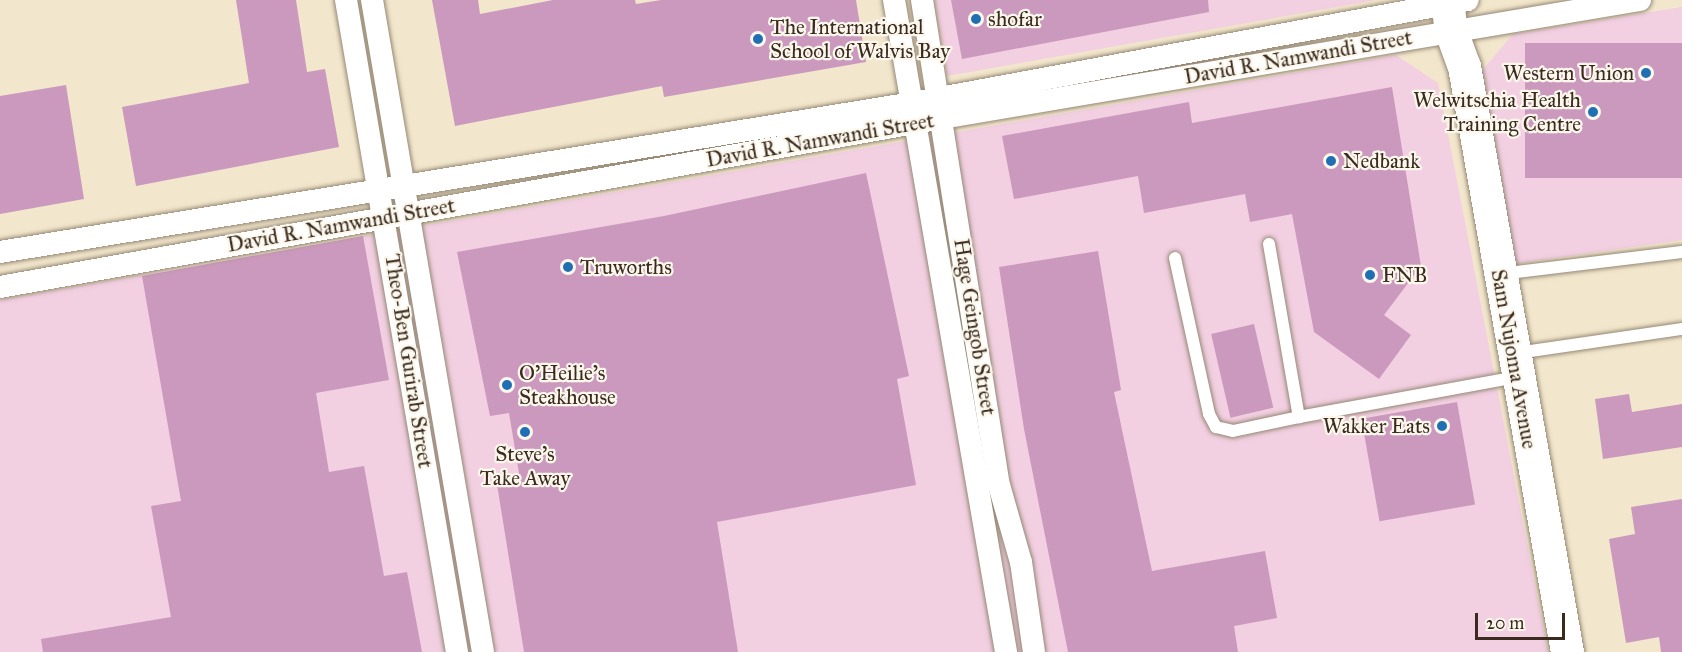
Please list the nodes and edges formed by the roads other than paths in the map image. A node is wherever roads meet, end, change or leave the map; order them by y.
1 (346, 0) edge
2 (372, 0) edge
3 (894, 0) edge
4 (922, 0) edge
5 (1641, 0) edge
6 (1459, 10) edge
7 (941, 108) junction
8 (914, 113) junction
9 (404, 186) junction
10 (380, 190) junction
11 (410, 212) junction
12 (384, 216) junction
13 (1269, 244) dead end
14 (0, 252) edge
15 (1682, 252) edge
16 (1175, 258) dead end
17 (1499, 275) junction
18 (0, 287) edge
19 (1682, 329) edge
20 (1514, 365) junction
21 (1299, 417) junction
22 (457, 652) edge
23 (483, 652) edge
24 (1006, 652) edge
25 (1034, 652) edge
26 (1567, 652) edge

1 - 10 street, Theo-Ben Gurirab Street
2 - 9 street, Theo-Ben Gurirab Street
3 - 8 street, Hage Geingob Street
4 - 7 street, Hage Geingob Street
5 - 6 street, David R. Namwandi Street
6 - 7 street, David R. Namwandi Street
6 - 17 main road, Sam Nujoma Avenue
7 - 8 street, David R. Namwandi Street
7 - 25 street, Hage Geingob Street
8 - 9 street, David R. Namwandi Street
8 - 11 street, David R. Namwandi Street
8 - 24 street, Hage Geingob Street
9 - 10 street, David R. Namwandi Street
9 - 11 street, Theo-Ben Gurirab Street
10 - 12 street, Theo-Ben Gurirab Street
10 - 14 street, David R. Namwandi Street
11 - 12 street, David R. Namwandi Street
11 - 23 street, Theo-Ben Gurirab Street
12 - 18 street, David R. Namwandi Street
12 - 22 street, Theo-Ben Gurirab Street
13 - 21 lane
15 - 17 lane
16 - 21 lane
17 - 20 main road, Sam Nujoma Avenue
19 - 20 lane
20 - 21 lane
20 - 26 main road, Sam Nujoma Avenue

